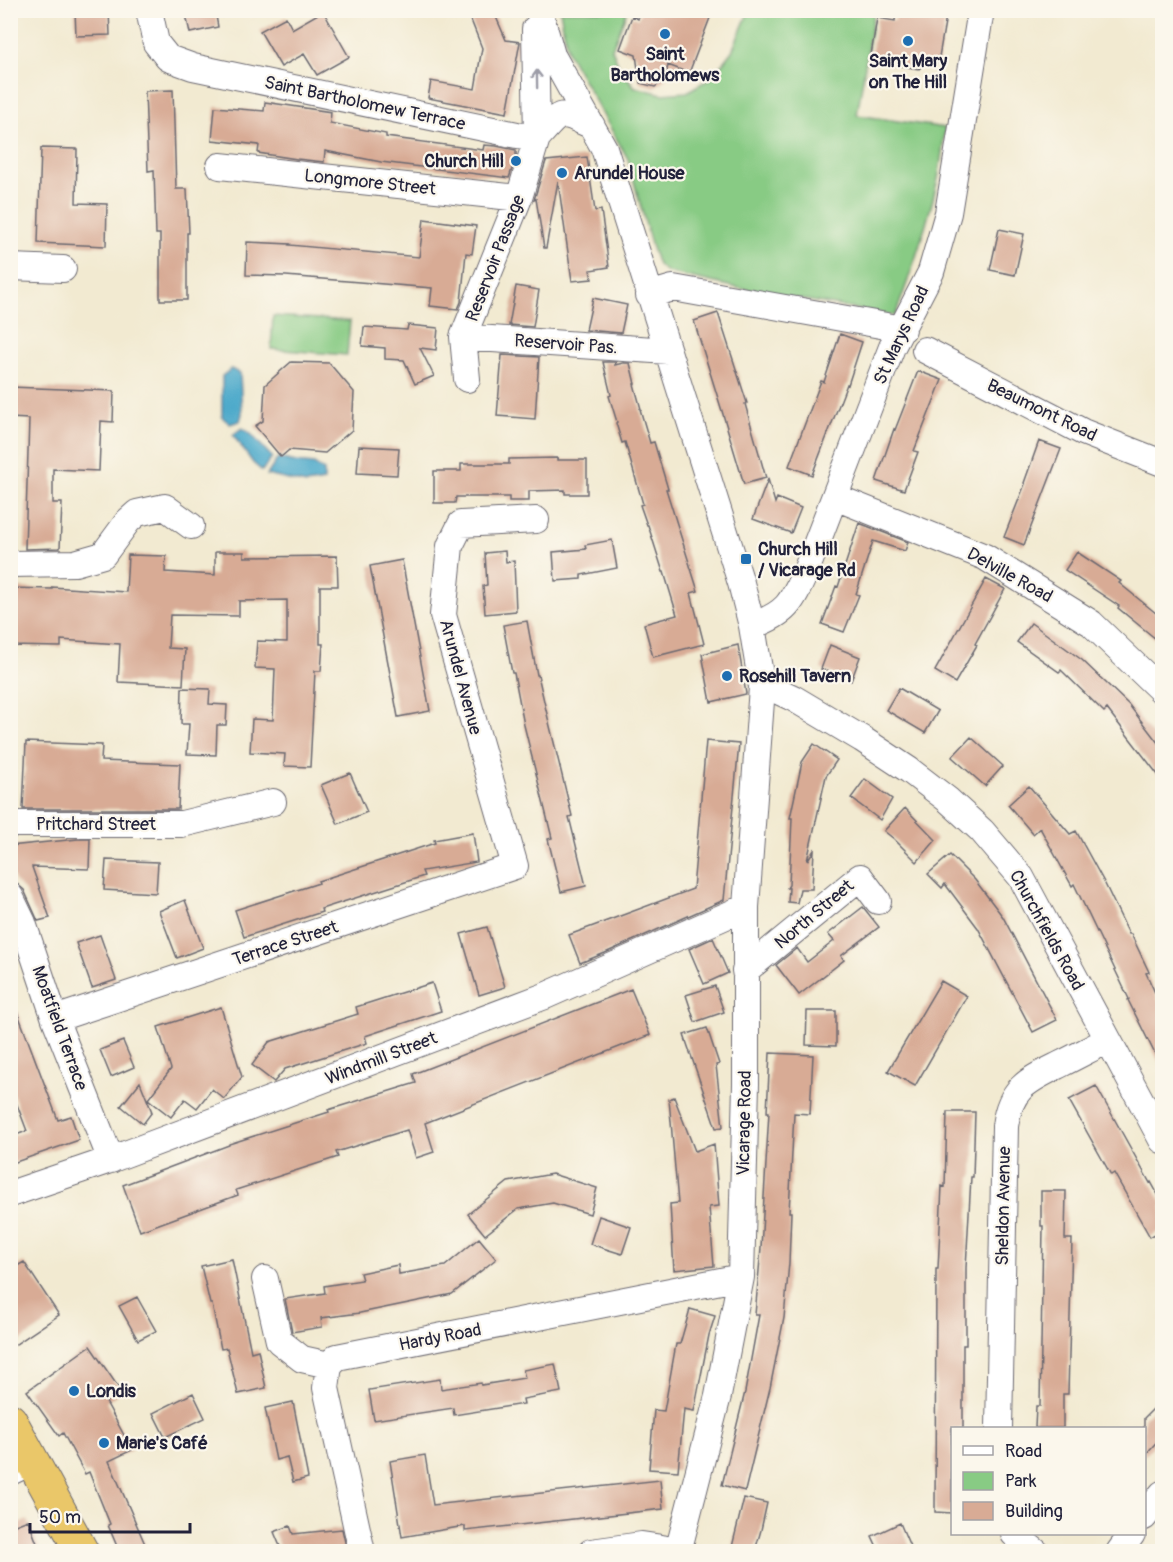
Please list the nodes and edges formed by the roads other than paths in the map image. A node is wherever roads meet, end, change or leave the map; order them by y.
1 (148, 10) edge
2 (534, 10) edge
3 (539, 10) edge
4 (981, 10) edge
5 (592, 126) junction
6 (537, 138) junction
7 (220, 166) dead end
8 (519, 198) junction
9 (10, 267) edge
10 (63, 269) dead end
11 (649, 295) junction
12 (903, 329) junction
13 (463, 338) junction
14 (925, 350) dead end
15 (668, 351) junction
16 (467, 379) dead end
17 (1162, 463) edge
18 (835, 497) junction
19 (536, 520) dead end
20 (191, 526) dead end
21 (10, 564) edge
22 (752, 626) junction
23 (762, 687) junction
24 (1162, 691) edge
25 (273, 802) dead end
26 (10, 824) edge
27 (514, 866) joint
28 (10, 896) edge
29 (878, 901) dead end
30 (746, 907) junction
31 (17, 926) edge
32 (746, 971) junction
33 (55, 1019) junction
34 (1108, 1040) junction
35 (1162, 1140) edge
36 (111, 1160) junction
37 (10, 1194) edge
38 (741, 1277) junction
39 (265, 1279) dead end
40 (329, 1365) junction
41 (10, 1420) edge
42 (999, 1427) edge
43 (22, 1466) edge
44 (1162, 1494) edge
45 (1146, 1514) edge
46 (1016, 1535) edge
47 (1131, 1535) edge
48 (82, 1551) edge
49 (362, 1551) edge
50 (591, 1551) edge
51 (678, 1551) edge
52 (1036, 1551) edge
53 (1119, 1551) edge

1 - 6 street, Saint Bartholomew Terrace
6 -> 2 street, Reservoir Passage
3 - 5 street
4 - 12 street, St Marys Road
5 - 6 street, Reservoir Passage
5 - 11 street
6 - 8 street, Reservoir Passage
7 - 8 street, Longmore Street
8 - 13 street, Reservoir Passage
9 - 10 street
11 - 12 street
11 - 15 street
12 - 18 street, St Marys Road
13 - 15 street, Reservoir Pas.
13 - 16 street, Reservoir Passage
14 - 17 street, Beaumont Road
15 - 22 street
18 - 22 street, St Marys Road
18 - 24 street, Delville Road
19 - 27 street, Arundel Avenue
20 - 21 street
22 - 23 street
23 - 30 street, Vicarage Road
23 - 34 street, Churchfields Road
25 - 26 street, Pritchard Street
27 - 33 street, Terrace Street
28 - 31 street, Moatfield Terrace
29 - 32 street, North Street
30 - 32 street, Vicarage Road
30 - 36 street, Windmill Street
31 - 33 street, Moatfield Terrace
32 - 38 street, Vicarage Road
33 - 36 street, Moatfield Terrace
34 - 35 street, Churchfields Road
34 - 42 street, Sheldon Avenue
36 - 37 street, Windmill Street
38 - 40 street, Hardy Road
38 - 51 street, Vicarage Road
39 - 40 street
40 - 49 street
41 - 43 highway
43 - 48 highway
44 - 45 street
46 - 52 street
47 - 53 street
50 - 51 street

